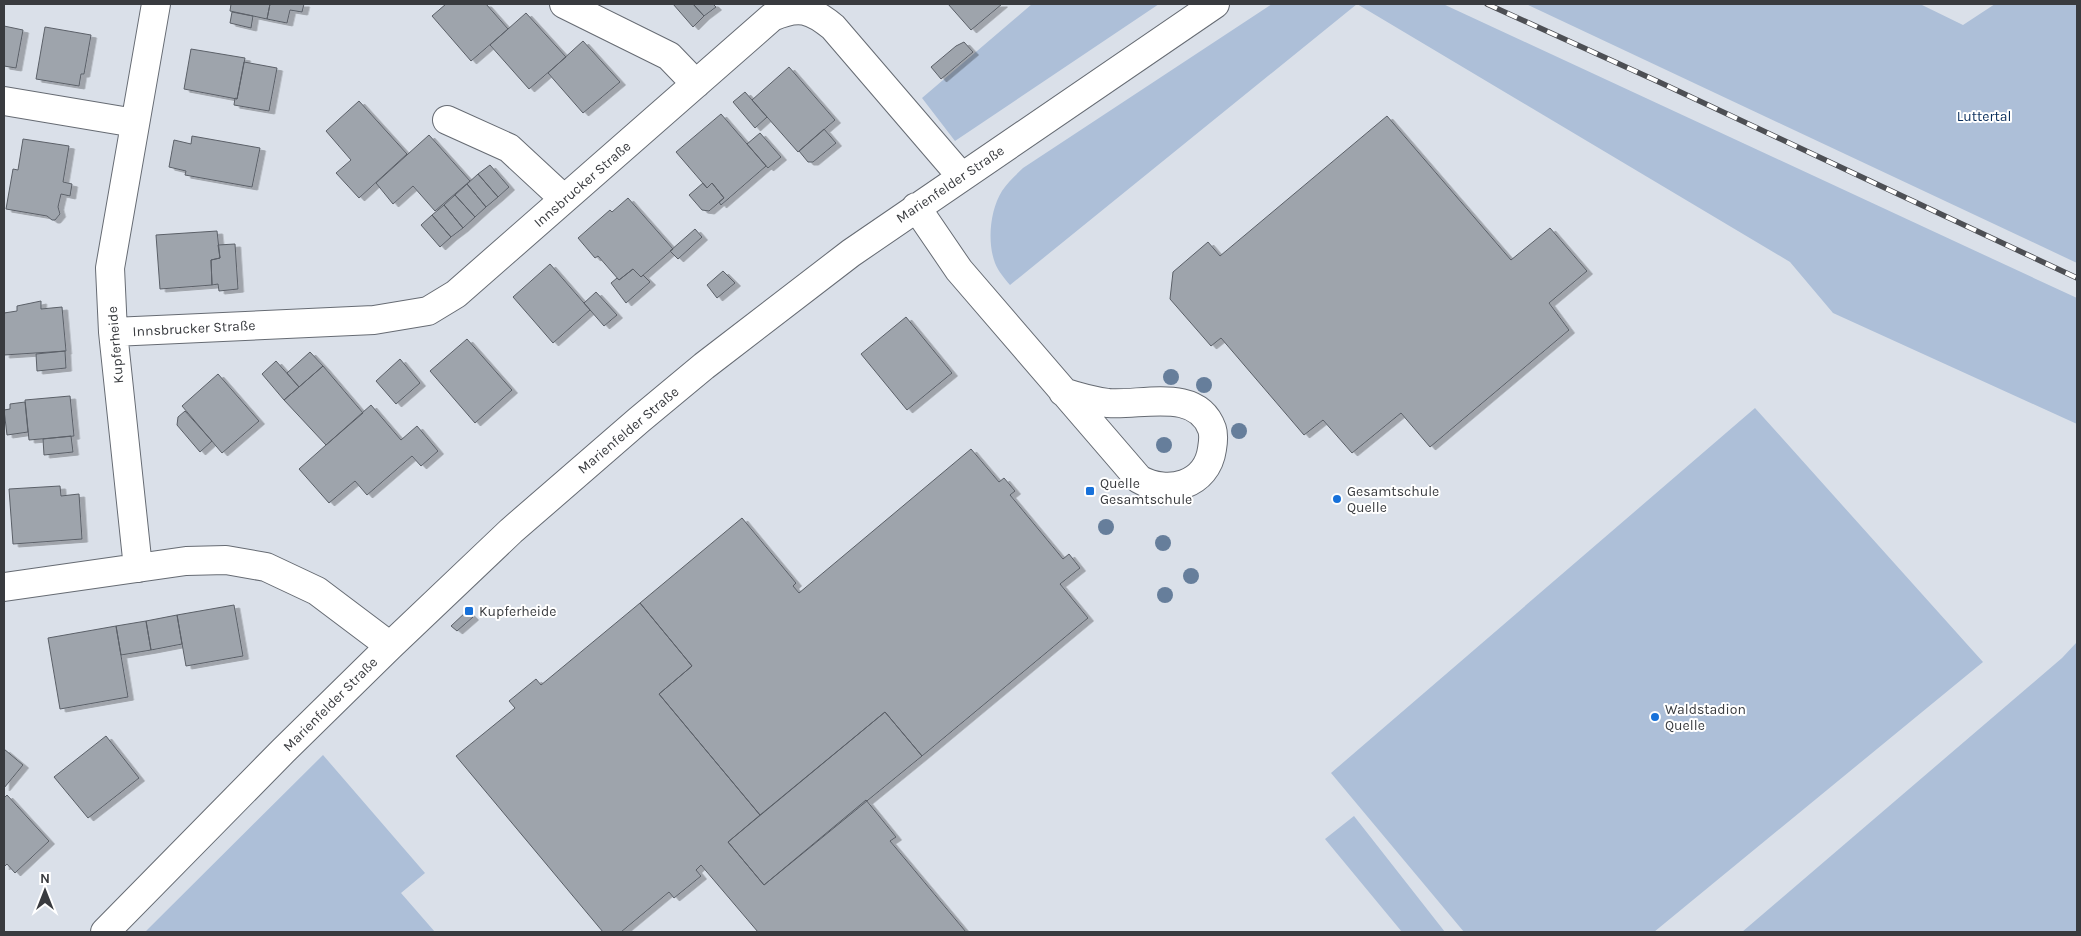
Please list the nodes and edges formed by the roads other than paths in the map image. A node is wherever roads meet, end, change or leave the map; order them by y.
1 (156, 4) edge
2 (564, 4) edge
3 (1215, 4) edge
4 (803, 6) edge
5 (696, 84) junction
6 (4, 102) edge
7 (447, 120) dead end
8 (136, 122) junction
9 (961, 176) junction
10 (564, 199) junction
11 (916, 207) junction
12 (113, 332) junction
13 (1064, 392) junction
14 (138, 568) junction
15 (4, 587) edge
16 (390, 646) junction
17 (105, 932) edge

1 - 8 street, Kupferheide
2 - 5 street
3 - 9 street, Marienfelder Straße
4 - 5 street, Innsbrucker Straße
4 - 9 street, Innsbrucker Straße
5 - 10 street, Innsbrucker Straße
6 - 8 street
7 - 10 street
8 - 12 street, Kupferheide
9 - 11 street, Marienfelder Straße
10 - 12 street, Innsbrucker Straße
11 - 13 street
11 - 16 street, Marienfelder Straße
12 - 14 street, Kupferheide
13 - 13 street
14 - 15 street
14 - 16 street
16 - 17 street, Marienfelder Straße

